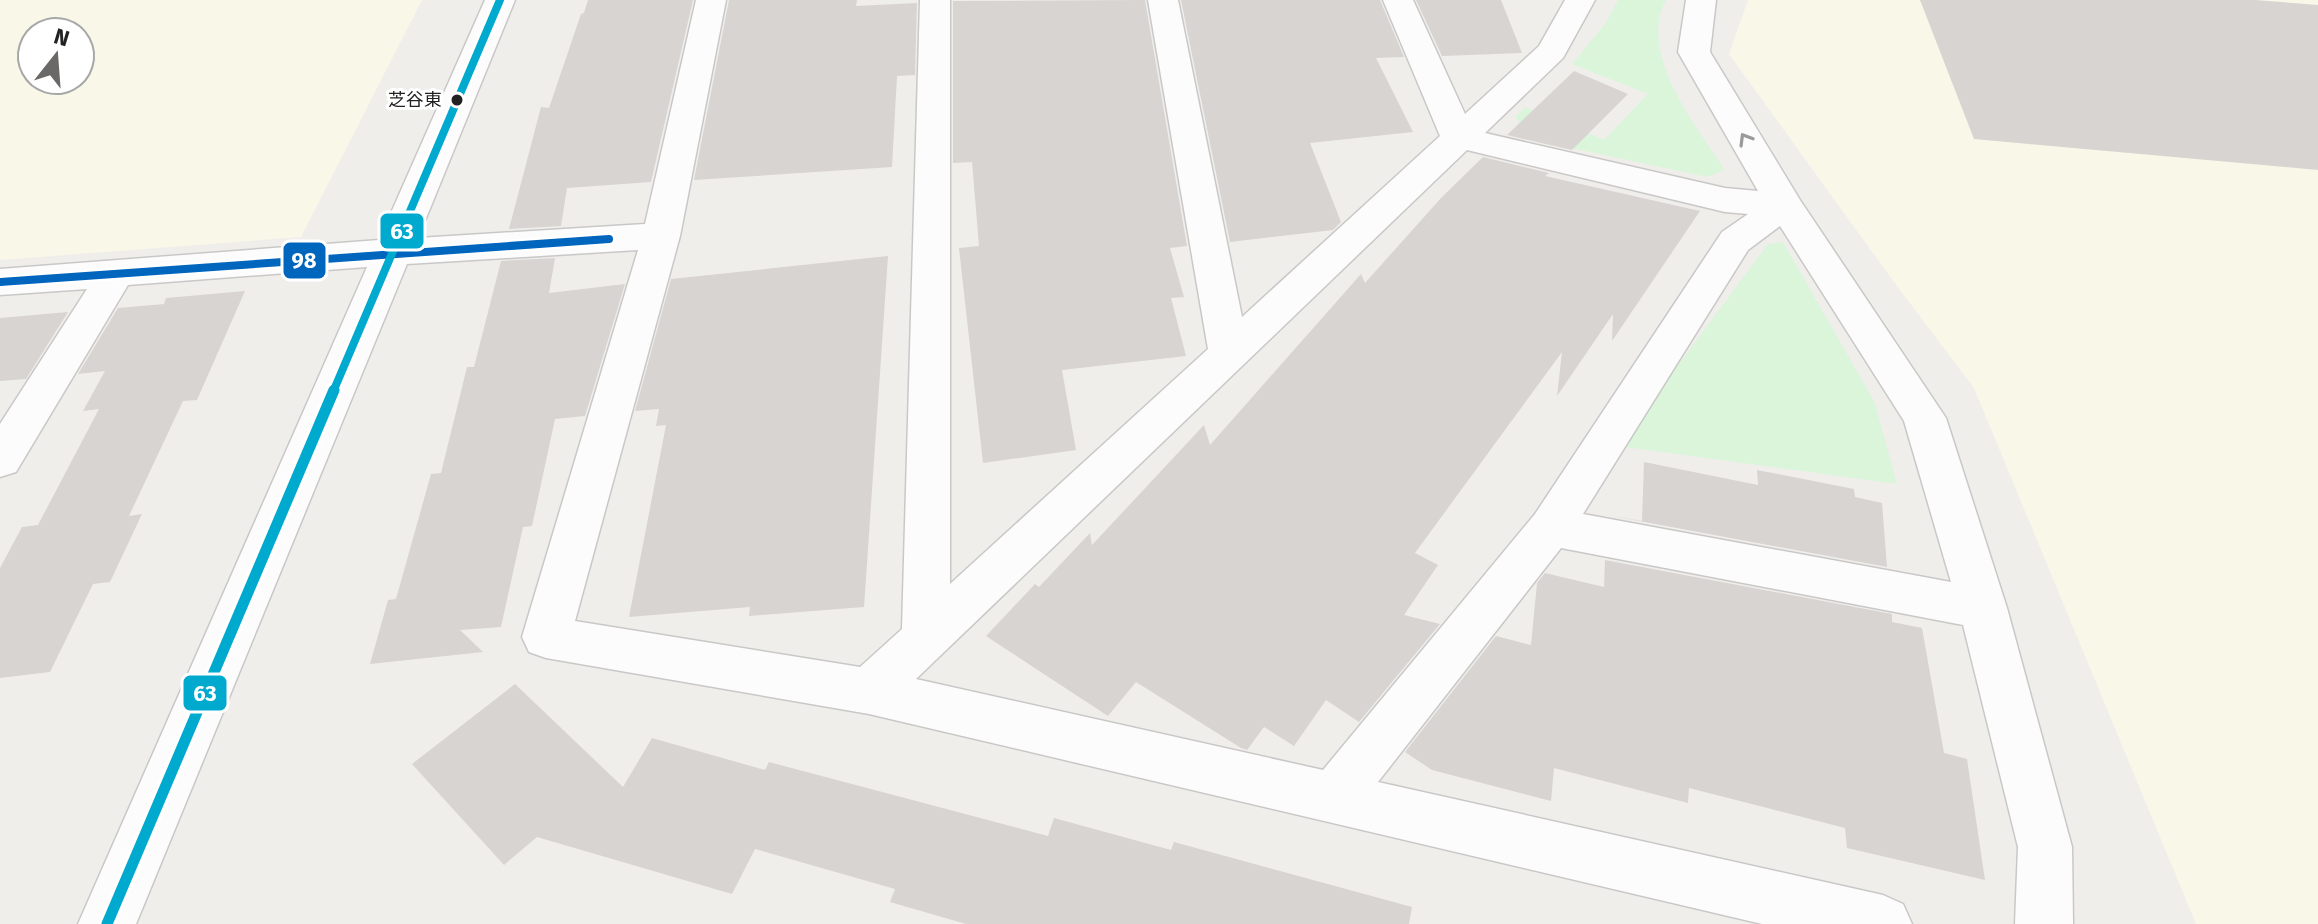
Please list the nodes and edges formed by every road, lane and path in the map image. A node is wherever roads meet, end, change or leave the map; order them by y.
1 (500, 0) edge
2 (711, 0) edge
3 (935, 0) edge
4 (1163, 0) edge
5 (1398, 0) edge
6 (1580, 0) edge
7 (1701, 0) edge
8 (1458, 137) junction
9 (1785, 205) junction
10 (661, 236) junction
11 (393, 252) junction
12 (116, 274) junction
13 (0, 282) edge
14 (1229, 352) junction
15 (0, 460) edge
16 (1551, 527) junction
17 (1983, 608) junction
18 (926, 637) junction
19 (869, 691) junction
20 (1334, 797) junction
21 (107, 924) edge
22 (1883, 924) edge
23 (2044, 924) edge

1 - 11 street
2 - 10 street
3 - 18 street
4 - 14 street
5 - 8 street
6 - 8 street
9 -> 7 street
8 - 9 street
8 - 14 street
9 - 16 street
9 - 17 street
10 - 11 street
10 - 19 street
11 - 12 street
11 - 21 street
12 - 13 street
12 - 15 street
14 - 18 street
16 - 17 street
16 - 20 street
17 - 23 street
18 - 19 street
19 - 20 street
20 - 22 street

